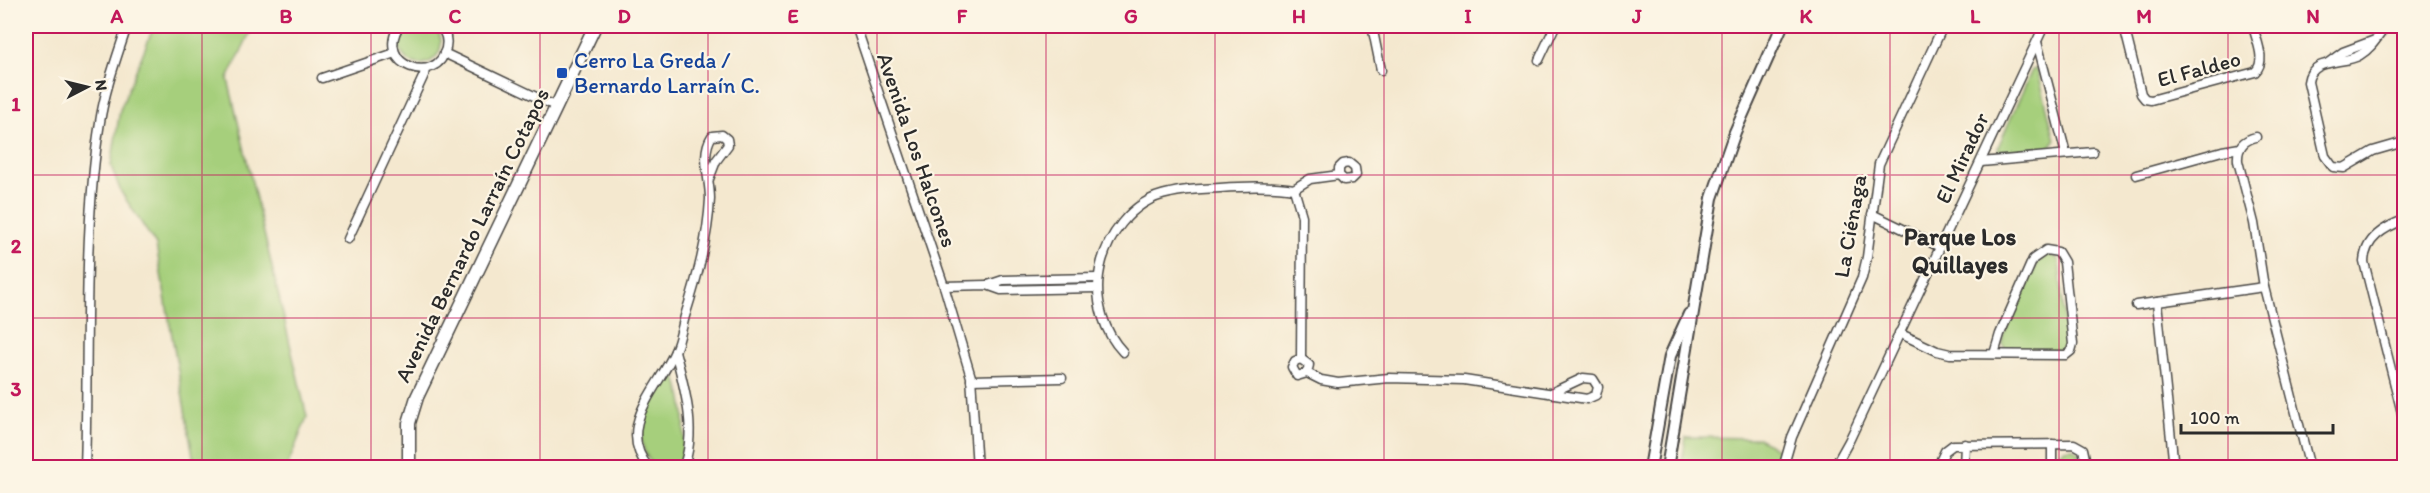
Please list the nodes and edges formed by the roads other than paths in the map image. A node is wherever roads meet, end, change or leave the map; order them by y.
1 (127, 26) edge
2 (399, 26) edge
3 (443, 26) edge
4 (595, 26) edge
5 (856, 26) edge
6 (1372, 26) edge
7 (1555, 26) edge
8 (1782, 26) edge
9 (1943, 26) edge
10 (2044, 26) edge
11 (2124, 26) edge
12 (2253, 26) edge
13 (2386, 26) edge
14 (2037, 42) junction
15 (395, 53) junction
16 (444, 53) junction
17 (1539, 60) dead end
18 (424, 69) junction
19 (1381, 70) dead end
20 (322, 78) dead end
21 (557, 107) junction
22 (2256, 137) dead end
23 (2404, 142) edge
24 (2240, 148) junction
25 (2093, 152) dead end
26 (2066, 154) junction
27 (1981, 162) junction
28 (1339, 175) dead end
29 (2136, 175) dead end
30 (710, 179) junction
31 (1294, 189) junction
32 (1872, 214) junction
33 (2404, 220) edge
34 (348, 239) dead end
35 (1940, 247) junction
36 (1098, 278) junction
37 (944, 285) junction
38 (987, 285) junction
39 (2264, 287) junction
40 (1097, 288) junction
41 (1695, 300) junction
42 (2157, 302) junction
43 (2136, 305) dead end
44 (1899, 333) junction
45 (675, 351) junction
46 (1123, 352) dead end
47 (1994, 354) junction
48 (1301, 359) junction
49 (1307, 373) junction
50 (1062, 378) dead end
51 (971, 380) junction
52 (2404, 382) edge
53 (2395, 384) junction
54 (1551, 393) junction
55 (2404, 421) edge
56 (1965, 444) junction
57 (2052, 444) junction
58 (85, 468) edge
59 (409, 468) edge
60 (649, 468) edge
61 (683, 468) edge
62 (977, 468) edge
63 (1650, 468) edge
64 (1667, 468) edge
65 (1783, 468) edge
66 (1834, 468) edge
67 (1937, 468) edge
68 (1964, 468) edge
69 (2052, 468) edge
70 (2087, 468) edge
71 (2174, 468) edge
72 (2310, 468) edge

1 - 58 street
2 - 15 street
3 - 16 street
4 - 21 main road, Avenida Bernardo Larraín Cotapos
5 - 37 street, Avenida Los Halcones
6 - 19 street
7 - 17 street
8 - 41 street
9 - 32 street, La Ciénaga
10 - 14 street, El Mirador
11 - 12 street, El Faldeo
13 - 23 street
14 - 26 street
14 - 27 street, El Mirador
15 - 18 street
15 - 20 street
16 - 18 street
16 - 21 street
18 - 34 street
21 - 59 main road, Avenida Bernardo Larraín Cotapos
22 - 24 street
24 - 29 street
24 - 39 street
25 - 26 street
26 - 27 street
27 - 35 street, El Mirador
28 - 31 street
30 - 30 street
30 - 45 street
31 - 36 street
31 - 48 street
32 - 35 street
32 - 65 street, La Ciénaga
33 - 53 street
35 - 44 street, El Mirador
36 - 38 street
36 - 40 street
37 - 38 street
37 - 51 street, Avenida Los Halcones
38 - 40 street
39 - 42 street
39 - 72 street
40 - 46 street
41 - 63 street
41 - 64 street
42 - 43 street
42 - 71 street
44 - 47 street
44 - 66 street, El Mirador
45 - 60 street
45 - 61 street
47 - 47 street
48 - 49 street
48 - 49 street
49 - 54 street
50 - 51 street
51 - 62 street, Avenida Los Halcones
52 - 53 street
53 - 55 street
54 - 54 street
56 - 57 street
56 - 67 street
56 - 68 street
57 - 69 street
57 - 70 street

